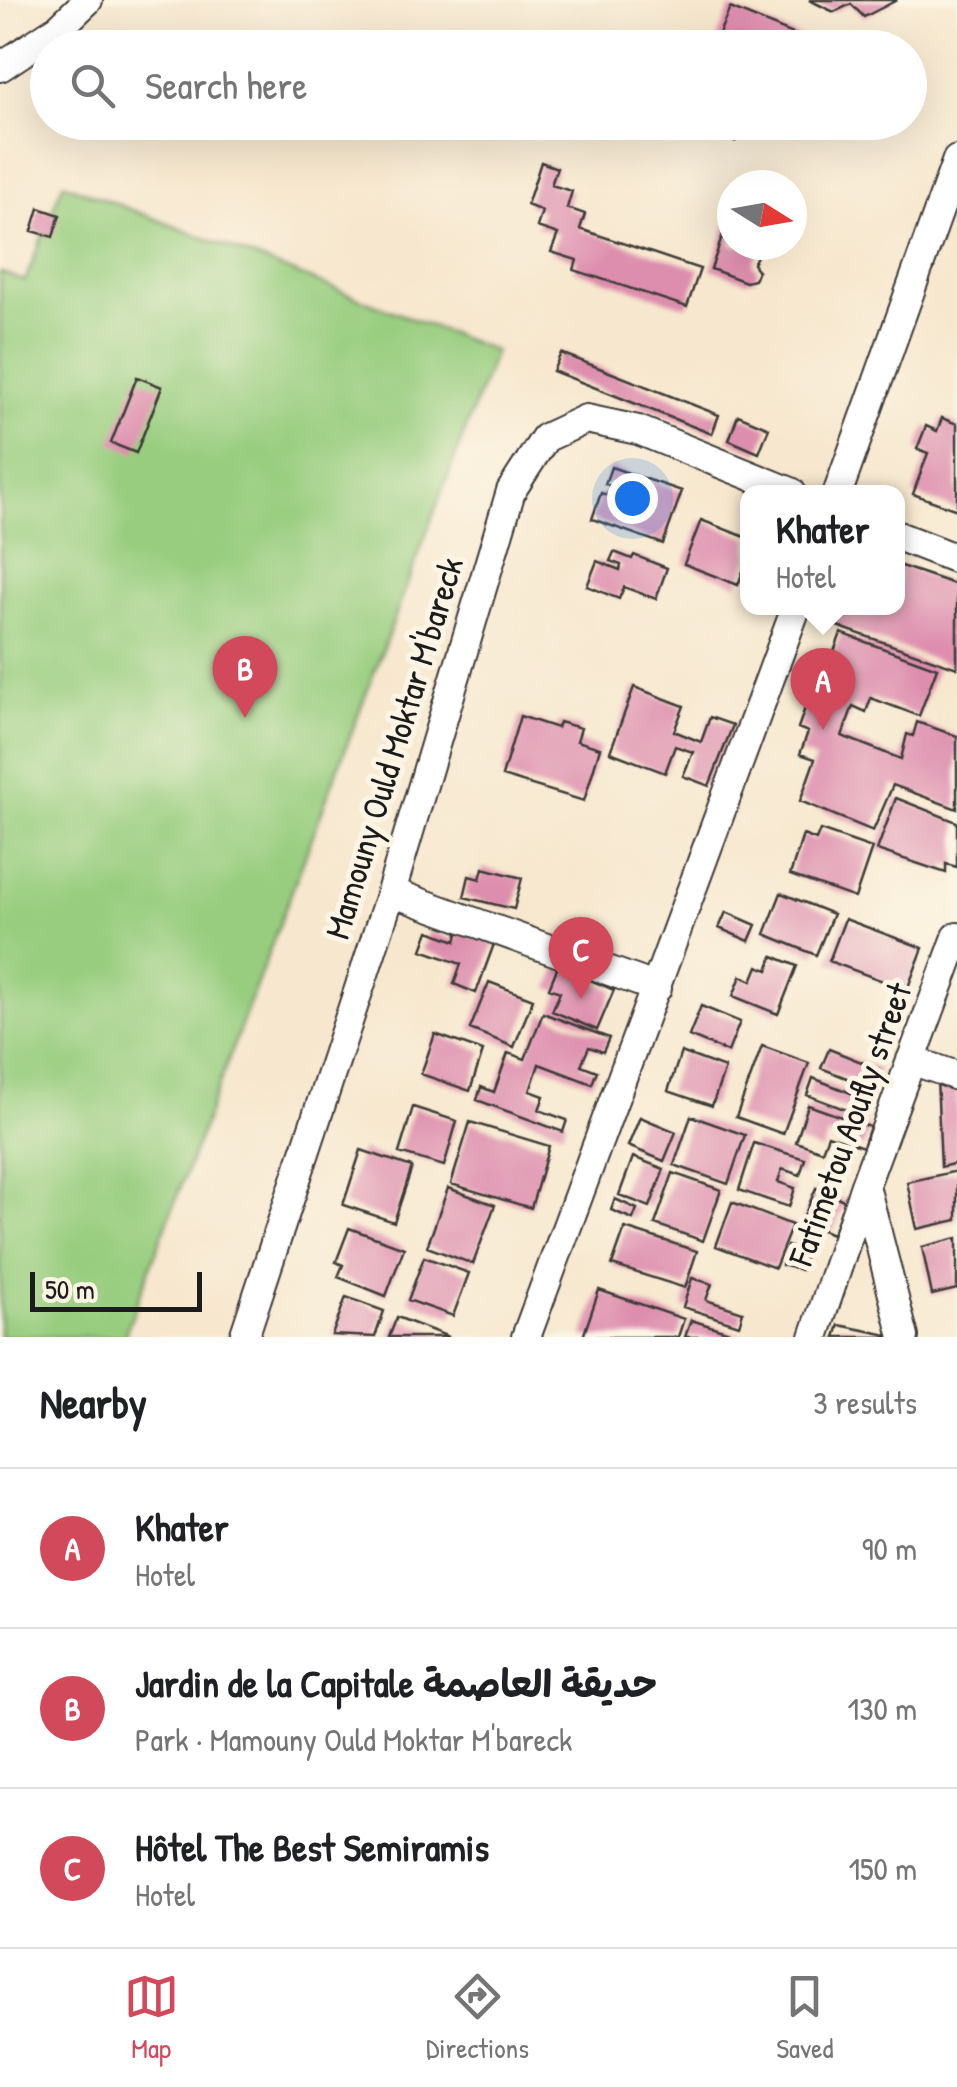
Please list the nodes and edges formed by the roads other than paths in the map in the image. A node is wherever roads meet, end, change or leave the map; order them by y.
1 (88, 0) edge
2 (56, 30) edge
3 (30, 47) edge
4 (0, 67) edge
5 (957, 160) edge
6 (774, 485) edge
7 (841, 485) edge
8 (905, 539) edge
9 (957, 559) edge
10 (793, 615) edge
11 (391, 892) junction
12 (957, 936) edge
13 (657, 988) junction
14 (911, 1060) junction
15 (957, 1076) edge
16 (865, 1185) junction
17 (244, 1337) edge
18 (526, 1337) edge
19 (814, 1337) edge
20 (904, 1337) edge

1 - 2 street
3 - 4 street
5 - 7 street
6 - 11 street, Mamouny Ould Moktar M'bareck
8 - 9 street
10 - 13 street
11 - 13 street
11 - 17 street, Mamouny Ould Moktar M'bareck
12 - 14 street, Fatimetou Aoufly street
13 - 18 street
14 - 15 street
14 - 16 street, Fatimetou Aoufly street
16 - 19 street, Fatimetou Aoufly street
16 - 20 street

